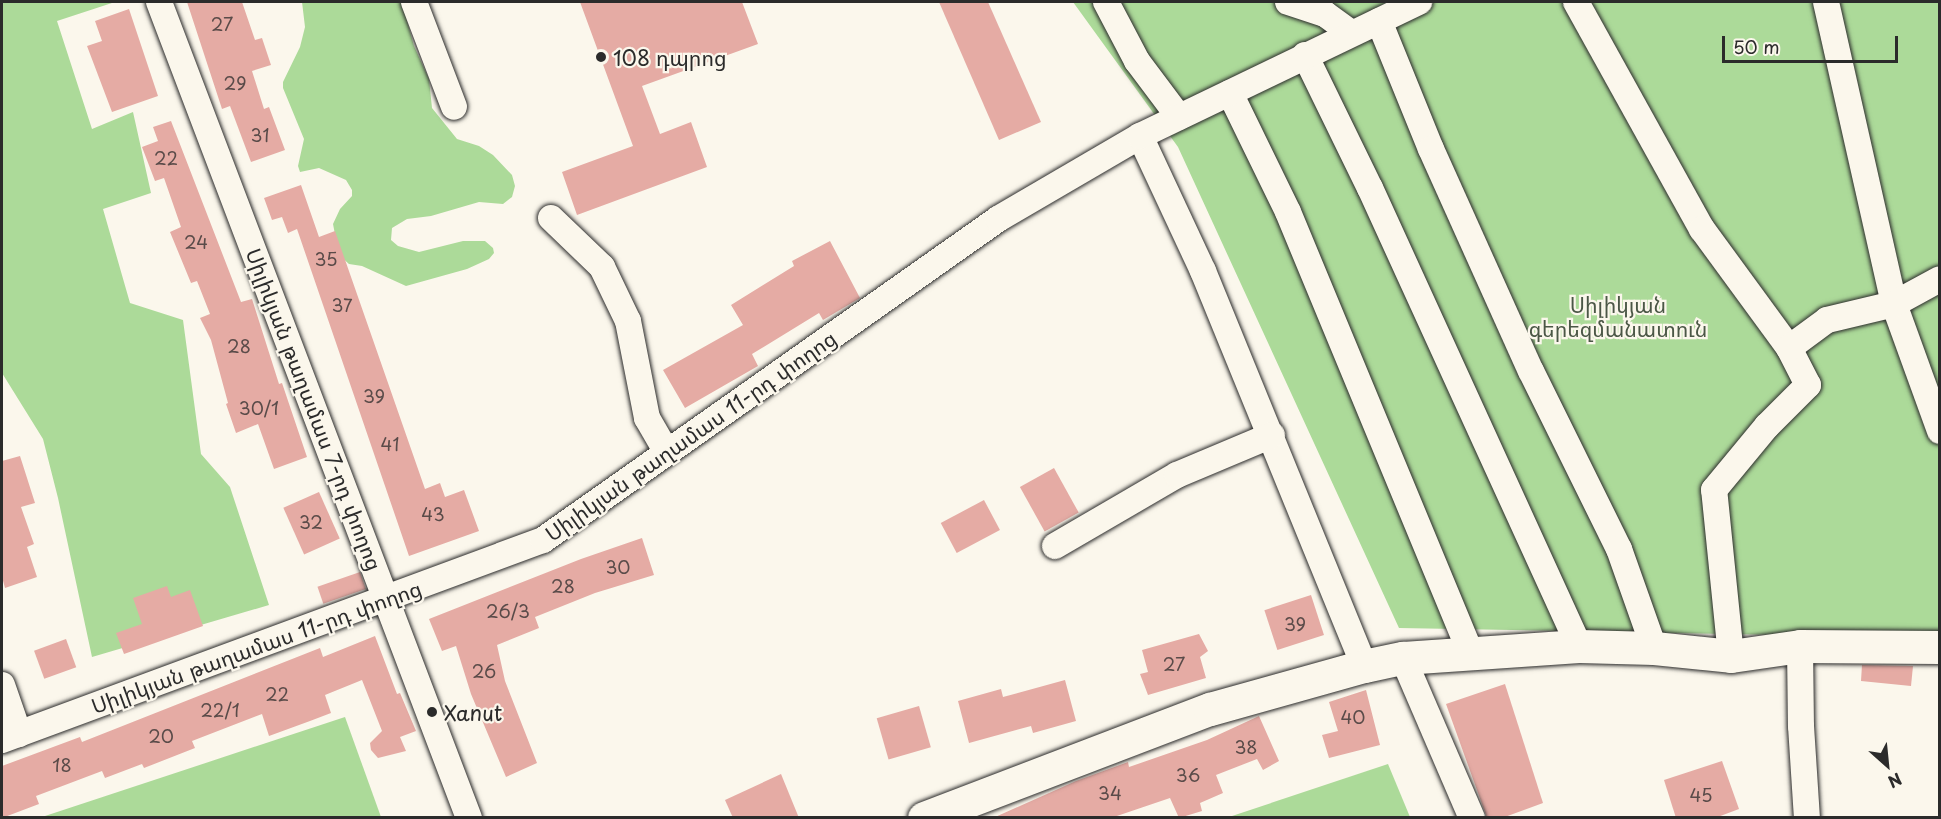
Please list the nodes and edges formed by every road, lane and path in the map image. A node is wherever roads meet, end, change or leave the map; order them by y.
1 (159, 2) edge
2 (414, 2) edge
3 (1106, 2) edge
4 (1288, 2) edge
5 (1419, 2) edge
6 (1576, 2) edge
7 (1826, 2) edge
8 (1379, 21) junction
9 (1351, 33) junction
10 (1305, 55) junction
11 (1230, 93) junction
12 (454, 107) dead end
13 (1179, 117) junction
14 (1140, 136) junction
15 (551, 218) dead end
16 (1940, 279) edge
17 (1894, 304) junction
18 (1789, 348) junction
19 (1940, 431) edge
20 (1272, 435) junction
21 (666, 452) junction
22 (1055, 546) dead end
23 (388, 597) junction
24 (1579, 646) junction
25 (1800, 646) junction
26 (1940, 647) edge
27 (1654, 648) junction
28 (1470, 653) junction
29 (1731, 656) junction
30 (1403, 658) junction
31 (1364, 666) junction
32 (2, 685) edge
33 (10, 737) edge
34 (470, 818) edge
35 (924, 818) edge
36 (1472, 818) edge
37 (1807, 818) edge

1 - 23 street, Սիլիկյան թաղամաս 7-րդ փողոց
2 - 12 street
3 - 13 street
4 - 9 street
5 - 8 street, Սիլիկյան թաղամաս 11-րդ փողոց
6 - 18 street
7 - 17 street
8 - 9 street, Սիլիկյան թաղամաս 11-րդ փողոց
8 - 27 street
9 - 10 street, Սիլիկյան թաղամաս 11-րդ փողոց
10 - 11 street, Սիլիկյան թաղամաս 11-րդ փողոց
10 - 24 street
11 - 13 street, Սիլիկյան թաղամաս 11-րդ փողոց
11 - 28 street
13 - 14 street, Սիլիկյան թաղամաս 11-րդ փողոց
14 - 20 street
14 - 21 street, Սիլիկյան թաղամաս 11-րդ փողոց
15 - 21 street
16 - 17 street
17 - 18 street
17 - 19 street
18 - 29 street
20 - 22 street
20 - 31 street
21 - 23 street, Սիլիկյան թաղամաս 11-րդ փողոց
23 - 33 street, Սիլիկյան թաղամաս 11-րդ փողոց
23 - 34 street, Սիլիկյան թաղամաս 7-րդ փողոց
24 - 27 main road
24 - 28 main road
25 - 26 main road
25 - 29 main road
25 - 37 street
27 - 29 main road
28 - 30 main road
30 - 31 main road
30 - 36 street
31 - 35 main road
32 - 33 street

